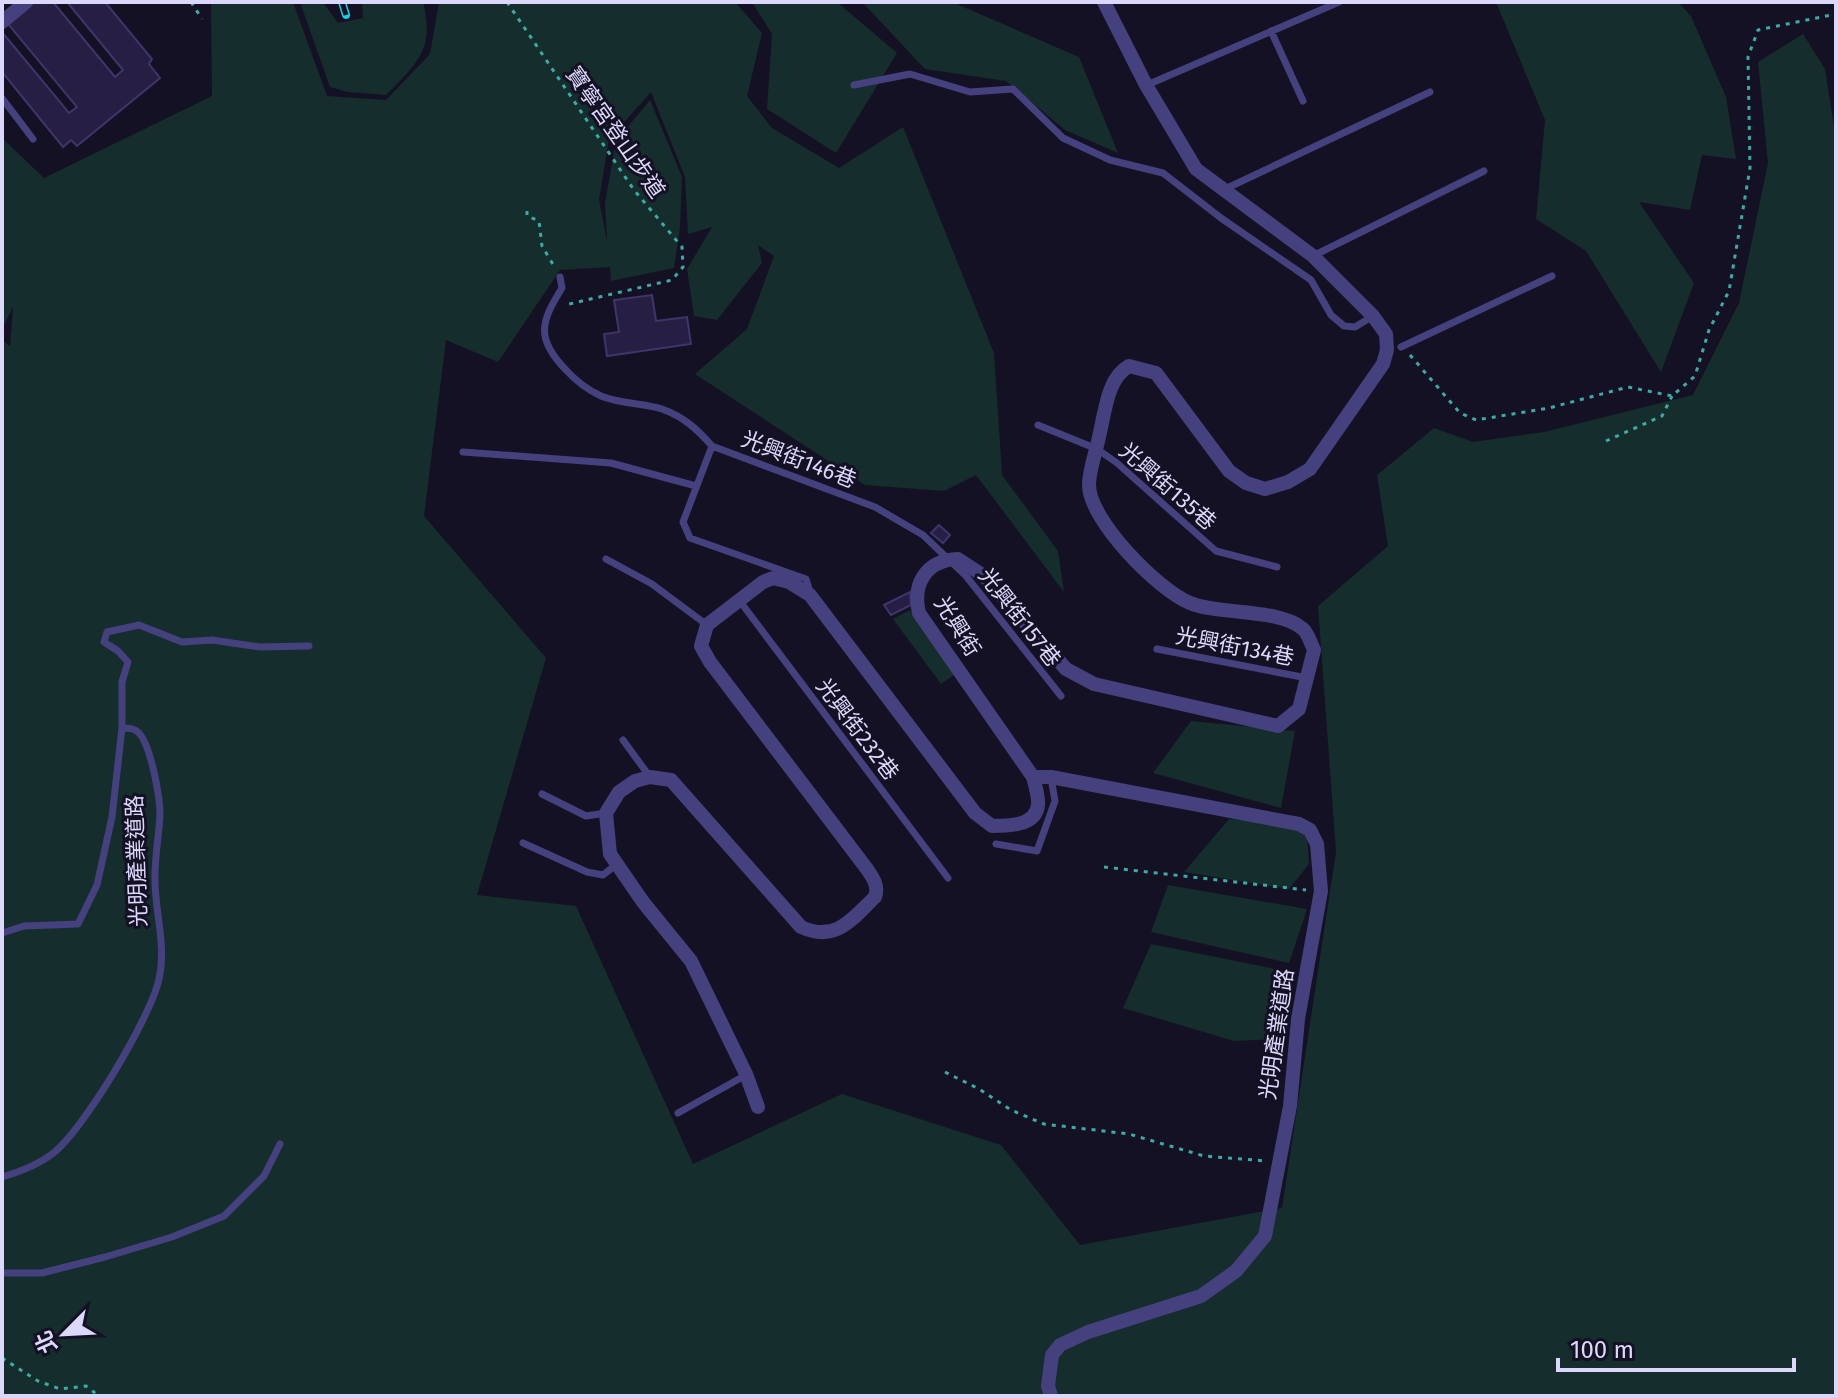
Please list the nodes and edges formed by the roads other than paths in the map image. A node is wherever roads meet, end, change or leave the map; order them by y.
1 (26, 2) edge
2 (1104, 2) edge
3 (1339, 2) edge
4 (2, 22) edge
5 (1271, 31) junction
6 (854, 85) dead end
7 (1146, 85) junction
8 (1430, 92) dead end
9 (2, 98) edge
10 (1303, 101) dead end
11 (33, 139) dead end
12 (1484, 171) dead end
13 (1225, 189) junction
14 (1313, 256) junction
15 (1552, 276) dead end
16 (560, 277) road end
17 (1373, 316) junction
18 (1401, 347) road end
19 (1038, 425) dead end
20 (712, 446) junction
21 (1097, 449) junction
22 (463, 452) dead end
23 (696, 486) junction
24 (606, 559) dead end
25 (951, 559) junction
26 (1277, 567) dead end
27 (810, 595) junction
28 (739, 600) junction
29 (707, 625) junction
30 (309, 646) dead end
31 (1157, 649) dead end
32 (1307, 678) junction
33 (1061, 696) dead end
34 (122, 728) junction
35 (623, 740) dead end
36 (650, 777) junction
37 (1033, 777) junction
38 (1051, 777) junction
39 (542, 794) dead end
40 (606, 813) junction
41 (523, 843) dead end
42 (996, 844) dead end
43 (617, 864) junction
44 (948, 878) dead end
45 (2, 933) edge
46 (746, 1074) junction
47 (758, 1107) dead end
48 (678, 1113) dead end
49 (280, 1144) dead end
50 (2, 1177) edge
51 (2, 1273) edge
52 (1051, 1396) edge

1 - 4 street
2 - 7 street, 光興街
3 - 5 lane
5 - 7 lane
5 - 10 lane
6 - 17 lane
7 - 13 street, 光興街
8 - 13 lane
9 - 11 lane
12 - 14 lane
13 - 14 street, 光興街
14 - 17 street, 光興街
15 - 18 lane
16 - 20 lane
17 - 21 street, 光興街
19 - 21 lane, 光興街135巷
20 - 23 lane, 光興街146巷
20 - 25 lane, 光興街146巷
21 - 26 lane, 光興街135巷
21 - 32 street, 光興街
22 - 23 lane
23 - 27 lane, 光興街146巷
24 - 29 lane
25 - 32 street, 光興街
25 - 33 lane, 光興街157巷
25 - 37 street, 光興街
27 - 28 street
27 - 37 street
28 - 29 street
28 - 44 lane, 光興街232巷
29 - 36 street
30 - 34 lane
31 - 32 lane, 光興街134巷
34 - 45 lane, 光明產業道路
34 - 50 lane, 光明產業道路
35 - 36 lane
36 - 40 street
37 - 38 street, 光明產業道路
38 - 42 lane
38 - 52 street, 光明產業道路
39 - 40 lane
40 - 43 street
41 - 43 lane
43 - 46 street
46 - 47 street
46 - 48 lane
49 - 51 lane

